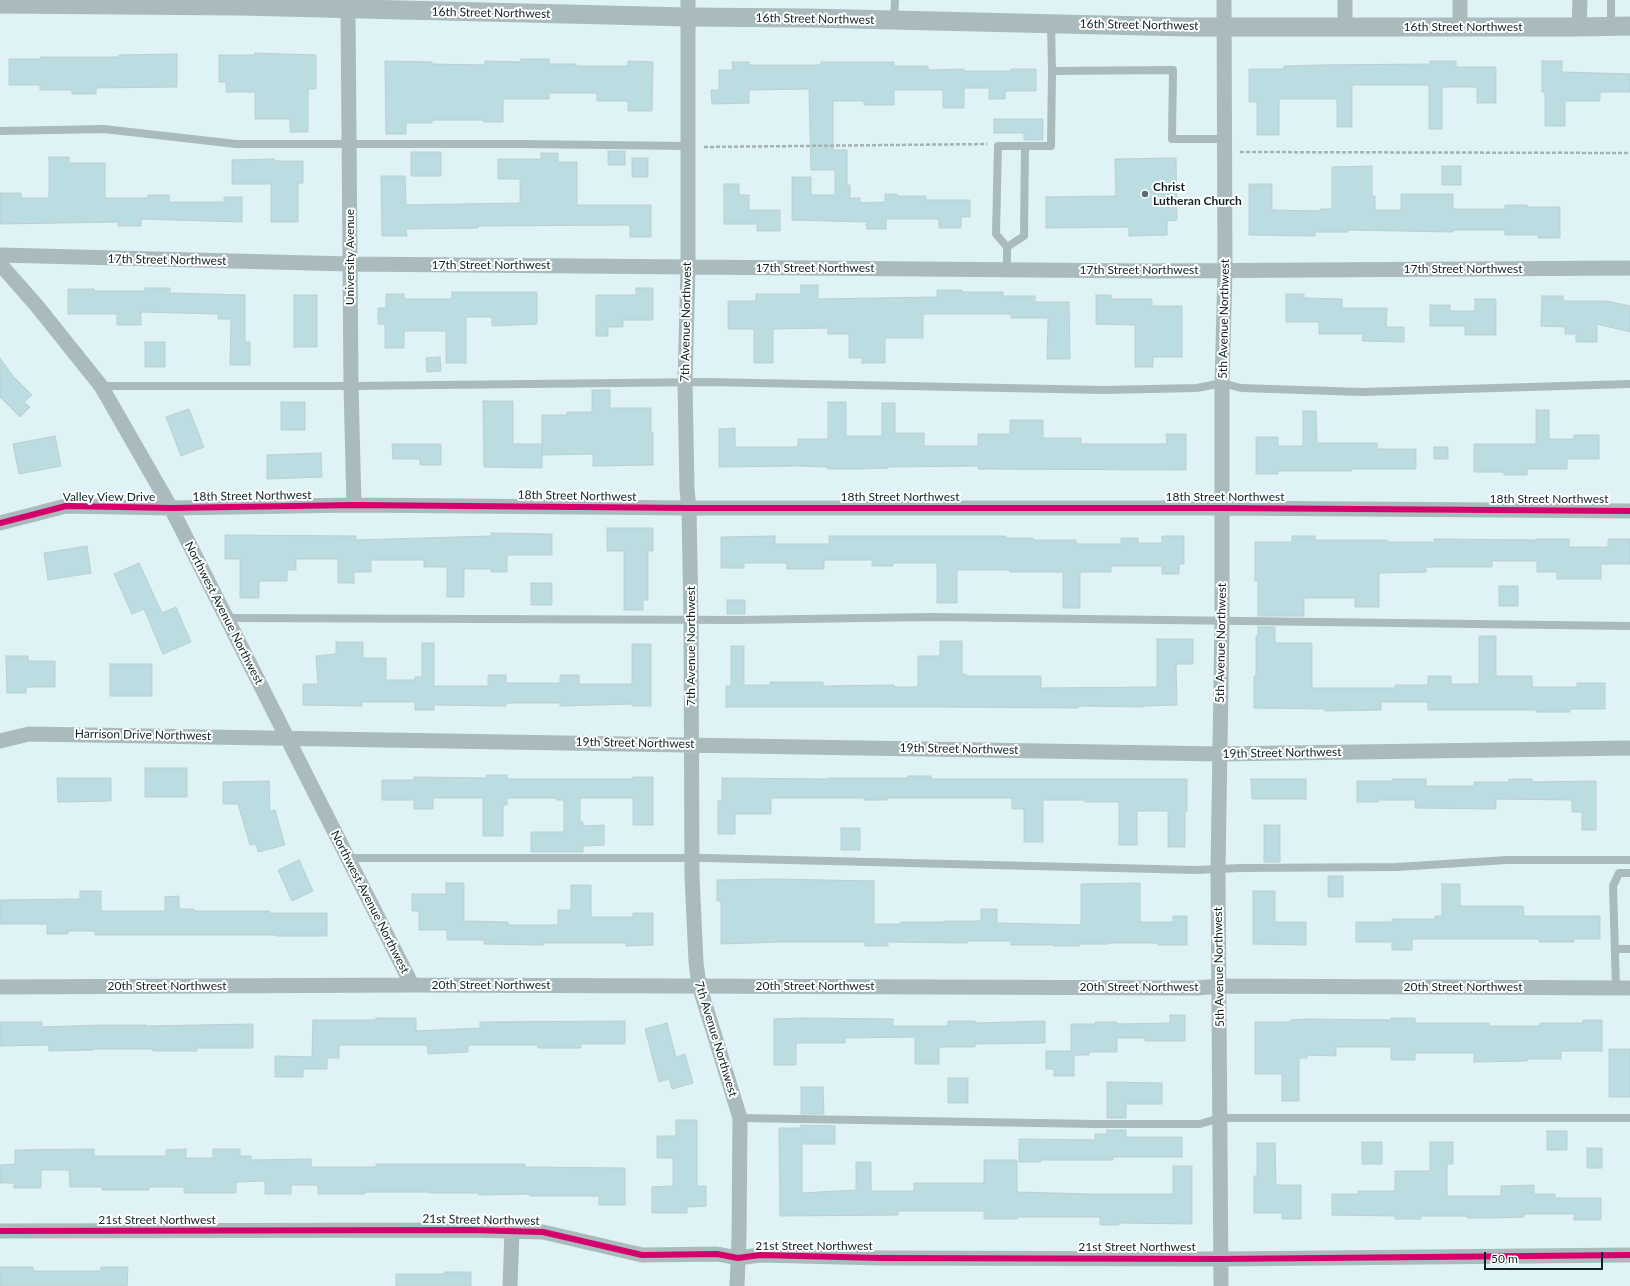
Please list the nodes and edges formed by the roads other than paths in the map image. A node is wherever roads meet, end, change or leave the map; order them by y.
1 (895, 0) edge
2 (1224, 0) edge
3 (1345, 0) edge
4 (1460, 0) edge
5 (1580, 0) edge
6 (1611, 0) edge
7 (0, 4) edge
8 (348, 5) edge
9 (688, 9) edge
10 (894, 20) junction
11 (1051, 23) junction
12 (1611, 26) junction
13 (1630, 26) edge
14 (1224, 27) junction
15 (1345, 27) junction
16 (1460, 27) junction
17 (1579, 27) junction
18 (1052, 71) junction
19 (0, 131) edge
20 (1225, 139) junction
21 (349, 144) junction
22 (688, 146) junction
23 (1025, 146) junction
24 (1006, 247) junction
25 (0, 255) edge
26 (0, 264) edge
27 (350, 264) junction
28 (688, 267) junction
29 (1630, 268) edge
30 (1007, 269) junction
31 (1225, 271) junction
32 (685, 382) junction
33 (1222, 383) junction
34 (1630, 384) edge
35 (101, 386) junction
36 (350, 386) junction
37 (354, 505) junction
38 (171, 508) junction
39 (689, 508) junction
40 (1222, 508) junction
41 (1630, 511) edge
42 (0, 523) edge
43 (227, 618) junction
44 (691, 620) junction
45 (1222, 621) junction
46 (1630, 626) edge
47 (287, 738) junction
48 (0, 741) edge
49 (691, 744) junction
50 (1630, 748) edge
51 (1220, 754) junction
52 (348, 858) junction
53 (692, 858) junction
54 (1630, 860) edge
55 (1218, 870) junction
56 (1630, 873) edge
57 (1615, 949) junction
58 (1630, 949) edge
59 (412, 985) junction
60 (699, 985) junction
61 (1219, 986) junction
62 (0, 987) edge
63 (1623, 988) edge
64 (740, 1118) junction
65 (1220, 1118) junction
66 (1630, 1118) edge
67 (0, 1231) edge
68 (512, 1232) junction
69 (1630, 1255) edge
70 (738, 1258) junction
71 (1221, 1259) junction
72 (510, 1286) edge
73 (737, 1286) edge
74 (1221, 1286) edge

1 - 10 lane
2 - 14 street, 5th Avenue Northwest
3 - 15 street
4 - 16 street
5 - 17 street
6 - 12 lane
7 - 8 street, 16th Street Northwest
8 - 9 street, 16th Street Northwest
8 - 21 street, University Avenue
9 - 10 street, 16th Street Northwest
9 - 22 street, 7th Avenue Northwest
10 - 11 street, 16th Street Northwest
11 - 14 street, 16th Street Northwest
11 - 18 lane
12 - 13 street, 16th Street Northwest
12 - 17 street, 16th Street Northwest
14 - 15 street, 16th Street Northwest
14 - 20 street, 5th Avenue Northwest
15 - 16 street, 16th Street Northwest
16 - 17 street, 16th Street Northwest
18 - 20 lane
18 - 23 lane
19 - 21 lane
20 - 31 street, 5th Avenue Northwest
21 - 22 lane
21 - 27 street, University Avenue
22 - 28 street, 7th Avenue Northwest
23 - 24 lane
23 - 24 lane
24 - 30 lane
25 - 27 street, 17th Street Northwest
26 - 35 street, Northwest Avenue Northwest
27 - 28 street, 17th Street Northwest
27 - 36 street, University Avenue
28 - 30 street, 17th Street Northwest
28 - 32 street, 7th Avenue Northwest
29 - 31 street, 17th Street Northwest
30 - 31 street, 17th Street Northwest
31 - 33 street, 5th Avenue Northwest
32 - 33 lane
32 - 36 lane
32 - 39 street, 7th Avenue Northwest
33 - 34 lane
33 - 40 street, 5th Avenue Northwest
35 - 36 lane
35 - 38 street, Northwest Avenue Northwest
36 - 37 street, University Avenue
37 - 38 street, 18th Street Northwest
37 - 39 street, 18th Street Northwest
38 - 42 street, Valley View Drive
38 - 43 street, Northwest Avenue Northwest
39 - 40 street, 18th Street Northwest
39 - 44 street, 7th Avenue Northwest
40 - 41 street, 18th Street Northwest
40 - 45 street, 5th Avenue Northwest
43 - 44 lane
43 - 47 street, Northwest Avenue Northwest
44 - 45 lane
44 - 49 street, 7th Avenue Northwest
45 - 46 lane
45 - 51 street, 5th Avenue Northwest
47 - 48 street, Harrison Drive Northwest
47 - 49 street, 19th Street Northwest
47 - 52 street, Northwest Avenue Northwest
49 - 51 street, 19th Street Northwest
49 - 53 street, 7th Avenue Northwest
50 - 51 street, 19th Street Northwest
51 - 55 street, 5th Avenue Northwest
52 - 53 lane
52 - 59 street, Northwest Avenue Northwest
53 - 55 lane
53 - 60 street, 7th Avenue Northwest
54 - 55 lane
55 - 61 street, 5th Avenue Northwest
56 - 57 lane
57 - 58 lane
57 - 63 lane
59 - 60 street, 20th Street Northwest
59 - 62 street, 20th Street Northwest
60 - 61 street, 20th Street Northwest
60 - 64 street, 7th Avenue Northwest
61 - 63 street, 20th Street Northwest
61 - 65 street, 5th Avenue Northwest
64 - 65 lane
64 - 70 street, 7th Avenue Northwest
65 - 66 lane
65 - 71 street, 5th Avenue Northwest
67 - 68 street, 21st Street Northwest
68 - 70 street, 21st Street Northwest
68 - 72 street
69 - 71 street, 21st Street Northwest
70 - 71 street, 21st Street Northwest
70 - 73 street, 7th Avenue Northwest
71 - 74 street, 5th Avenue Northwest

